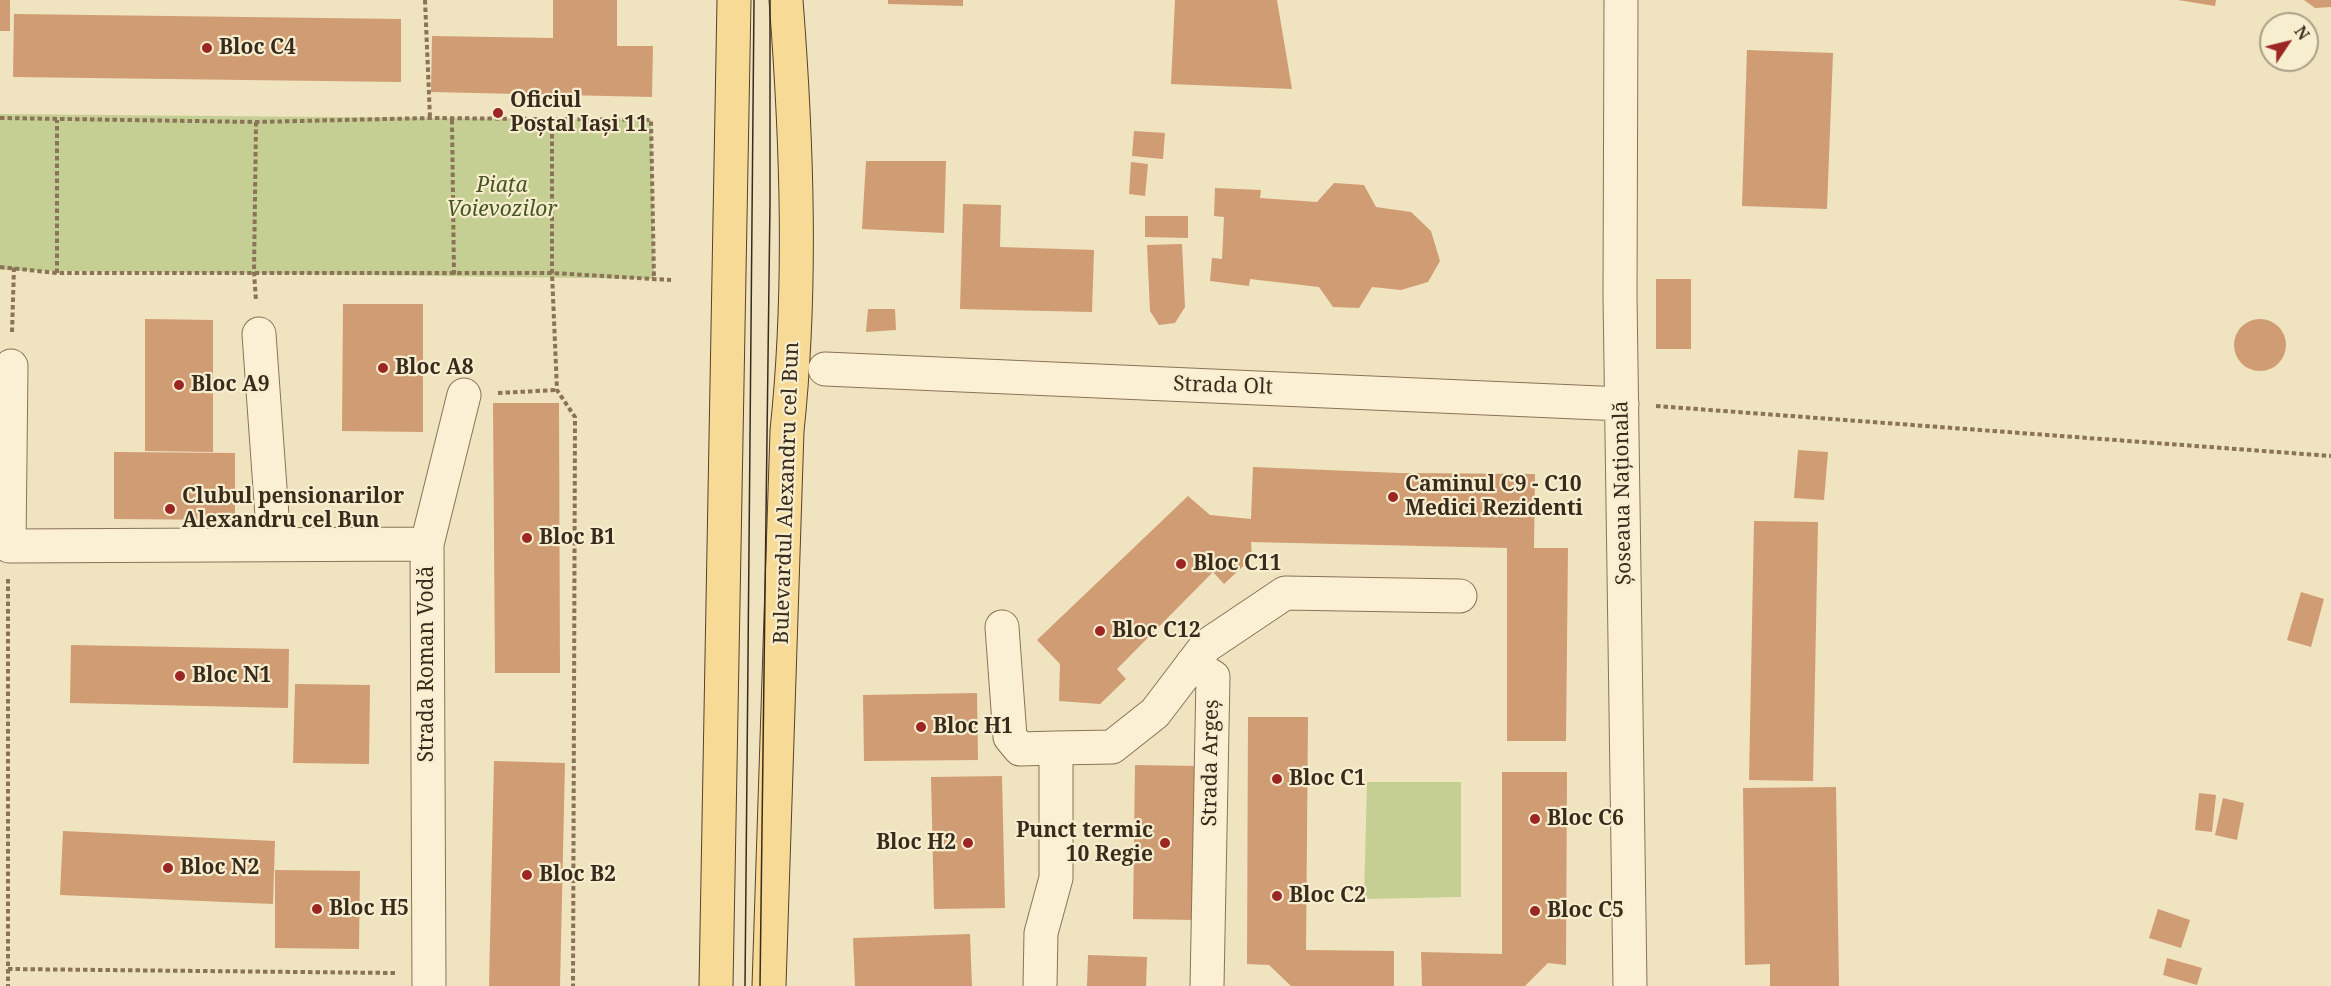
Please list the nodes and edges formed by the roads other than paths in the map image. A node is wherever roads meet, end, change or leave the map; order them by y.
1 (734, 0) edge
2 (786, 0) edge
3 (1621, 0) edge
4 (259, 334) dead end
5 (11, 366) road end
6 (825, 369) dead end
7 (464, 395) road end
8 (1622, 404) junction
9 (274, 544) junction
10 (427, 544) junction
11 (1460, 596) dead end
12 (1002, 627) dead end
13 (1192, 664) junction
14 (1056, 748) junction
15 (429, 979) edge
16 (716, 986) edge
17 (769, 986) edge
18 (1041, 986) edge
19 (1207, 986) edge
20 (1630, 986) edge

1 - 16 main road
2 - 17 main road, Bulevardul Alexandru cel Bun
3 - 8 street, Șoseaua Națională
4 - 9 street
5 - 9 street, Strada Roman Vodă
6 - 8 street, Strada Olt
7 - 10 street
8 - 20 street, Șoseaua Națională
9 - 10 street, Strada Roman Vodă
10 - 15 street, Strada Roman Vodă
11 - 13 street
12 - 14 street
13 - 14 street
13 - 19 street, Strada Argeș
14 - 18 street

